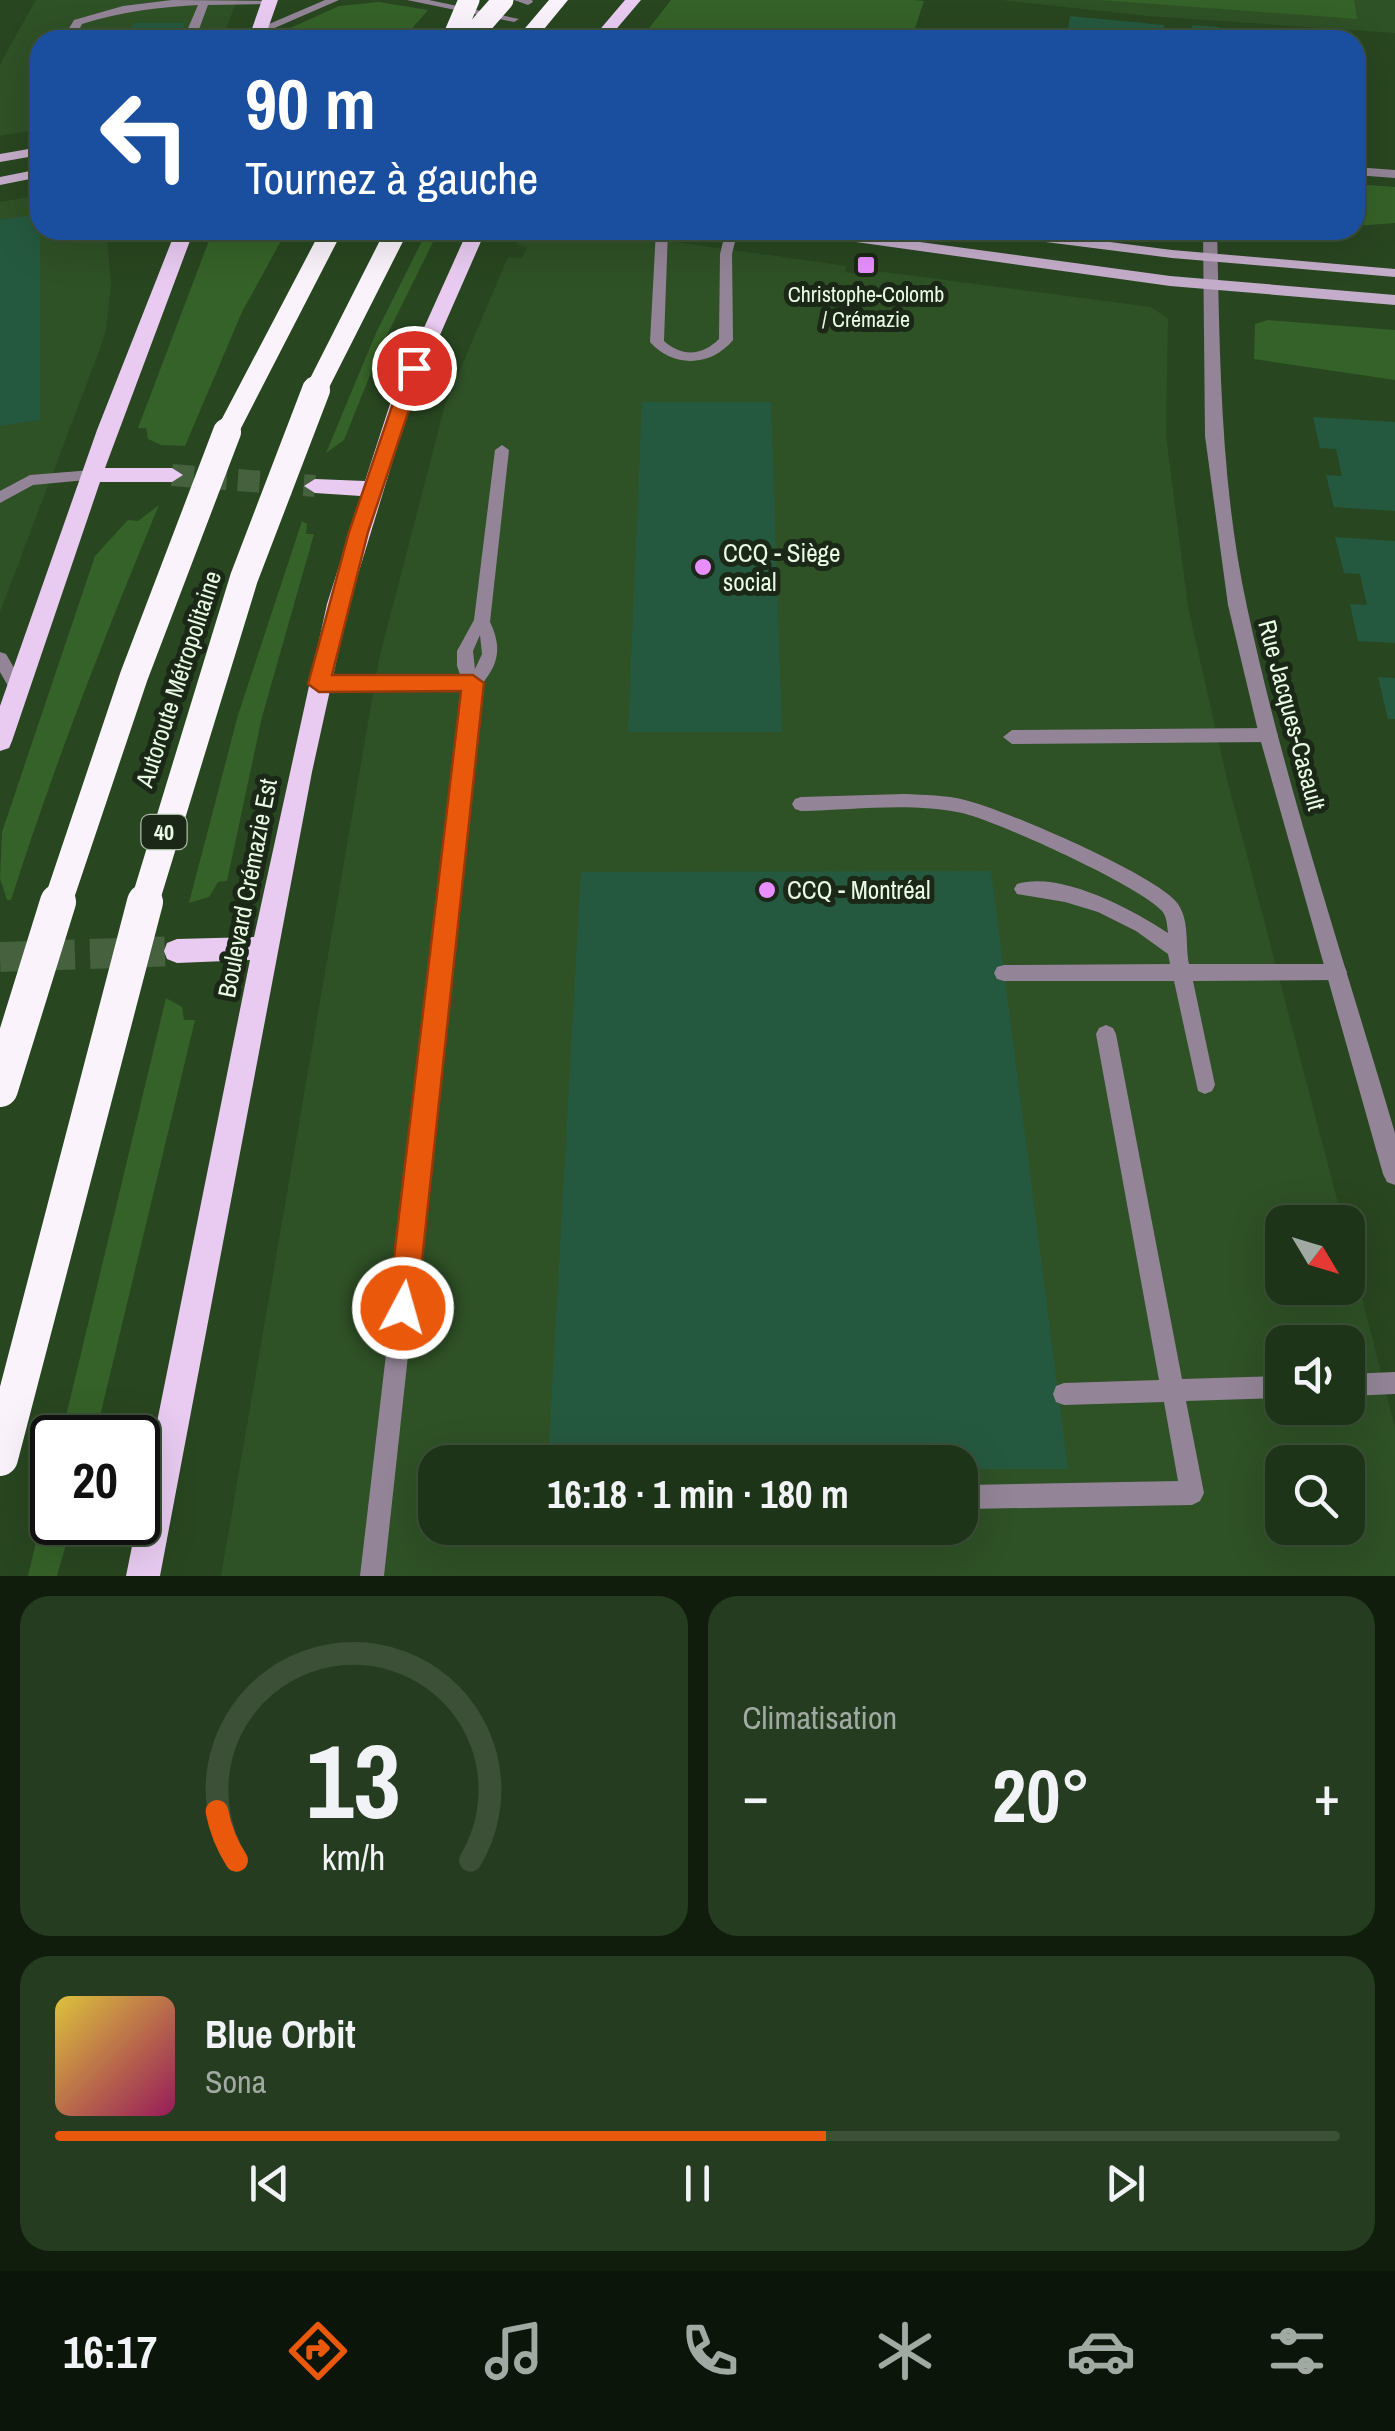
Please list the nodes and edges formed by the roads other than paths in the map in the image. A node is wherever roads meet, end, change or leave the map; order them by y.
1 (205, 0) edge
2 (334, 0) edge
3 (412, 0) edge
4 (468, 0) edge
5 (503, 0) edge
6 (560, 0) edge
7 (633, 0) edge
8 (270, 1) edge
9 (514, 19) dead end
10 (74, 30) edge
11 (193, 30) edge
12 (259, 30) edge
13 (268, 30) edge
14 (456, 30) edge
15 (477, 30) edge
16 (534, 30) edge
17 (608, 30) edge
18 (30, 153) edge
19 (0, 158) edge
20 (1365, 172) edge
21 (1395, 174) edge
22 (30, 175) edge
23 (0, 180) edge
24 (181, 240) edge
25 (327, 240) edge
26 (392, 240) edge
27 (472, 240) edge
28 (662, 240) edge
29 (730, 240) edge
30 (875, 240) edge
31 (1064, 240) edge
32 (1210, 240) edge
33 (1211, 258) junction
34 (1395, 274) edge
35 (1210, 284) junction
36 (1395, 300) edge
37 (502, 450) dead end
38 (92, 475) junction
39 (172, 475) tunnel mouth
40 (314, 486) tunnel mouth
41 (372, 489) junction
42 (0, 498) edge
43 (0, 658) edge
44 (473, 683) junction
45 (319, 684) junction
46 (18, 688) junction
47 (1012, 736) dead end
48 (1269, 736) junction
49 (0, 741) edge
50 (801, 804) dead end
51 (1023, 889) dead end
52 (266, 948) junction
53 (177, 950) tunnel mouth
54 (1178, 950) junction
55 (1336, 972) junction
56 (1183, 973) junction
57 (1004, 974) dead end
58 (1106, 1034) dead end
59 (1205, 1085) dead end
60 (0, 1089) edge
61 (1388, 1120) edge
62 (1395, 1174) edge
63 (1395, 1384) edge
64 (1365, 1385) edge
65 (1265, 1387) edge
66 (1174, 1390) junction
67 (1064, 1394) dead end
68 (0, 1458) edge
69 (978, 1497) edge
70 (143, 1576) edge
71 (372, 1576) edge

1 - 8 lane
1 - 10 lane
1 - 11 lane
2 - 13 lane
3 - 9 lane
4 - 14 highway, bridge
5 - 15 highway, bridge
6 - 16 highway
7 - 17 main road
8 - 12 main road
18 - 19 main road
20 - 21 street
22 - 23 main road
24 - 38 main road
25 - 60 highway, Autoroute Métropolitaine, bridge
26 - 68 highway, Autoroute Métropolitaine / 40, bridge
27 - 41 main road, Boulevard Crémazie Est
28 - 29 lane
30 - 35 main road
31 - 33 main road
32 - 33 street, Rue Jacques-Casault
33 - 34 main road
33 - 35 street, Rue Jacques-Casault
35 - 36 main road
35 - 48 street, Rue Jacques-Casault
37 - 44 lane
38 - 39 main road
38 - 42 lane
38 - 46 main road
40 - 41 main road
41 - 45 main road, Boulevard Crémazie Est
43 - 46 lane
44 - 45 lane
44 - 71 lane
45 - 52 main road, Boulevard Crémazie Est
46 - 49 main road
47 - 48 lane
48 - 55 street, Rue Jacques-Casault
50 - 54 lane
51 - 54 lane
52 - 53 main road
52 - 70 main road, Boulevard Crémazie Est
54 - 56 lane
55 - 56 lane
55 - 61 street, Rue Jacques-Casault
56 - 57 lane
56 - 59 lane
58 - 66 lane
61 - 62 street, Rue Jacques-Casault
63 - 64 lane
65 - 66 lane
66 - 67 lane
66 - 69 lane

